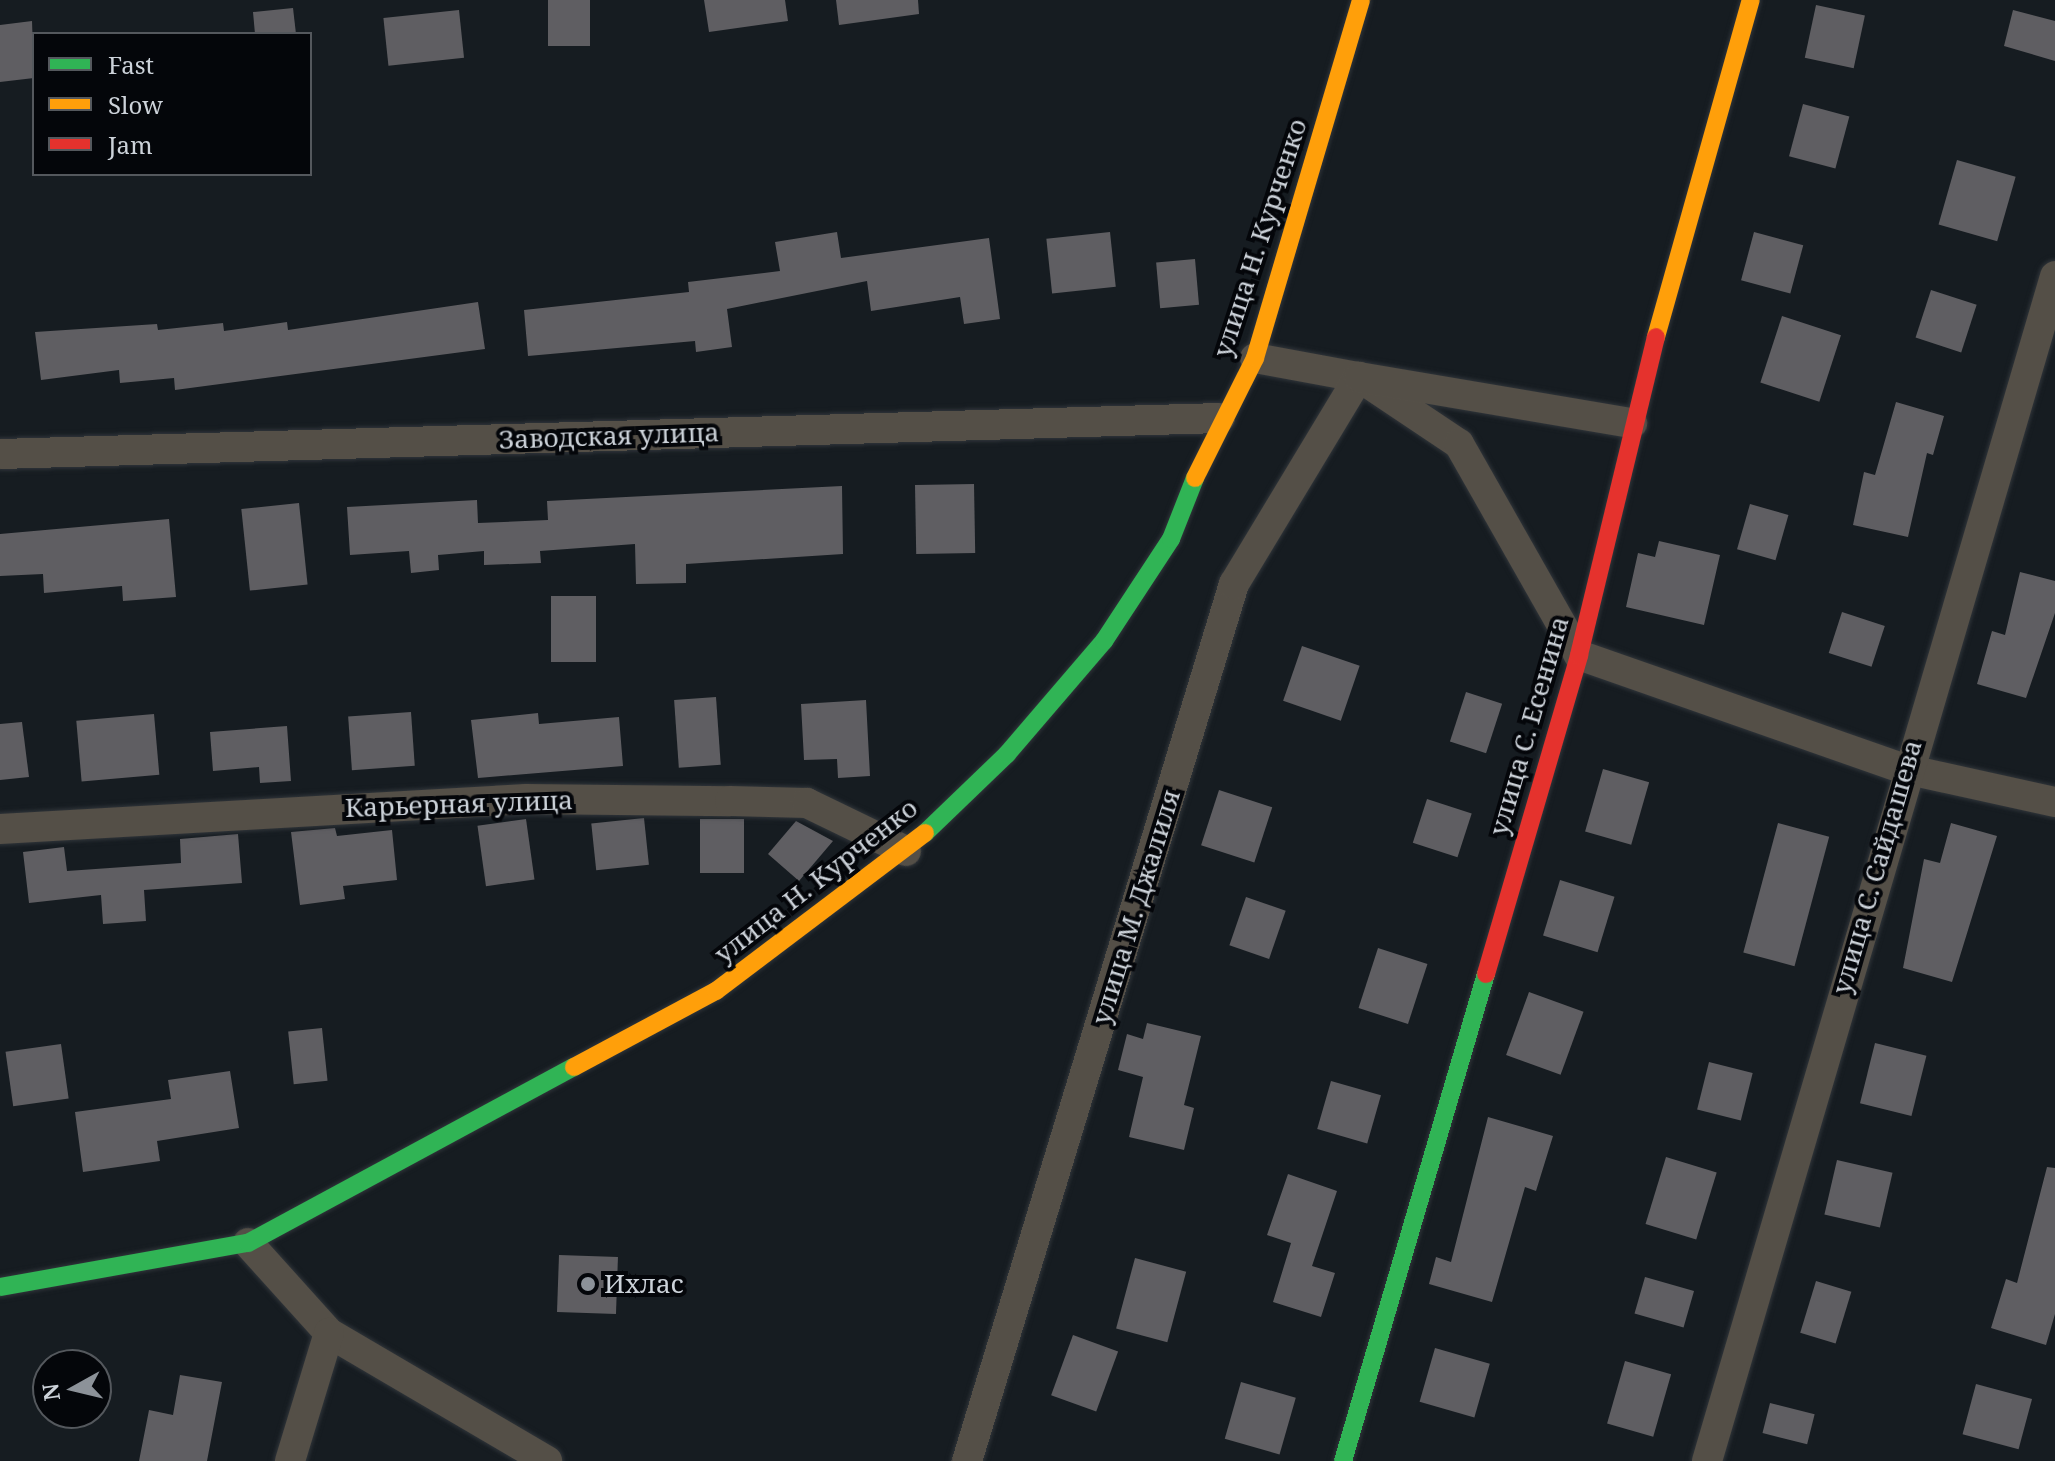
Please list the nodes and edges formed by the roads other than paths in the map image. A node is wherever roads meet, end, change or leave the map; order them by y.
1 (1361, 0) edge
2 (1751, 0) edge
3 (2055, 276) edge
4 (1255, 358) junction
5 (1359, 377) junction
6 (1219, 418) junction
7 (1632, 423) junction
8 (0, 454) edge
9 (1579, 655) junction
10 (1905, 769) junction
11 (2055, 802) edge
12 (0, 829) edge
13 (906, 851) junction
14 (248, 1243) junction
15 (0, 1287) edge
16 (329, 1333) junction
17 (290, 1461) edge
18 (547, 1461) edge
19 (967, 1461) edge
20 (1343, 1461) edge
21 (1707, 1461) edge

1 - 4 main road, улица Н. Курченко
2 - 7 main road, улица С. Есенина
3 - 10 street, улица С. Сайдашева
4 - 5 street
4 - 6 main road, улица Н. Курченко
5 - 7 street
5 - 9 street
5 - 19 street, улица М. Джалиля
6 - 8 street, Заводская улица
6 - 13 main road, улица Н. Курченко
7 - 9 main road, улица С. Есенина
9 - 10 street
9 - 20 main road, улица С. Есенина
10 - 11 street
10 - 21 street, улица С. Сайдашева
12 - 13 street, Карьерная улица
13 - 14 main road, улица Н. Курченко
14 - 15 main road, улица Н. Курченко
14 - 16 street
16 - 17 street
16 - 18 street

